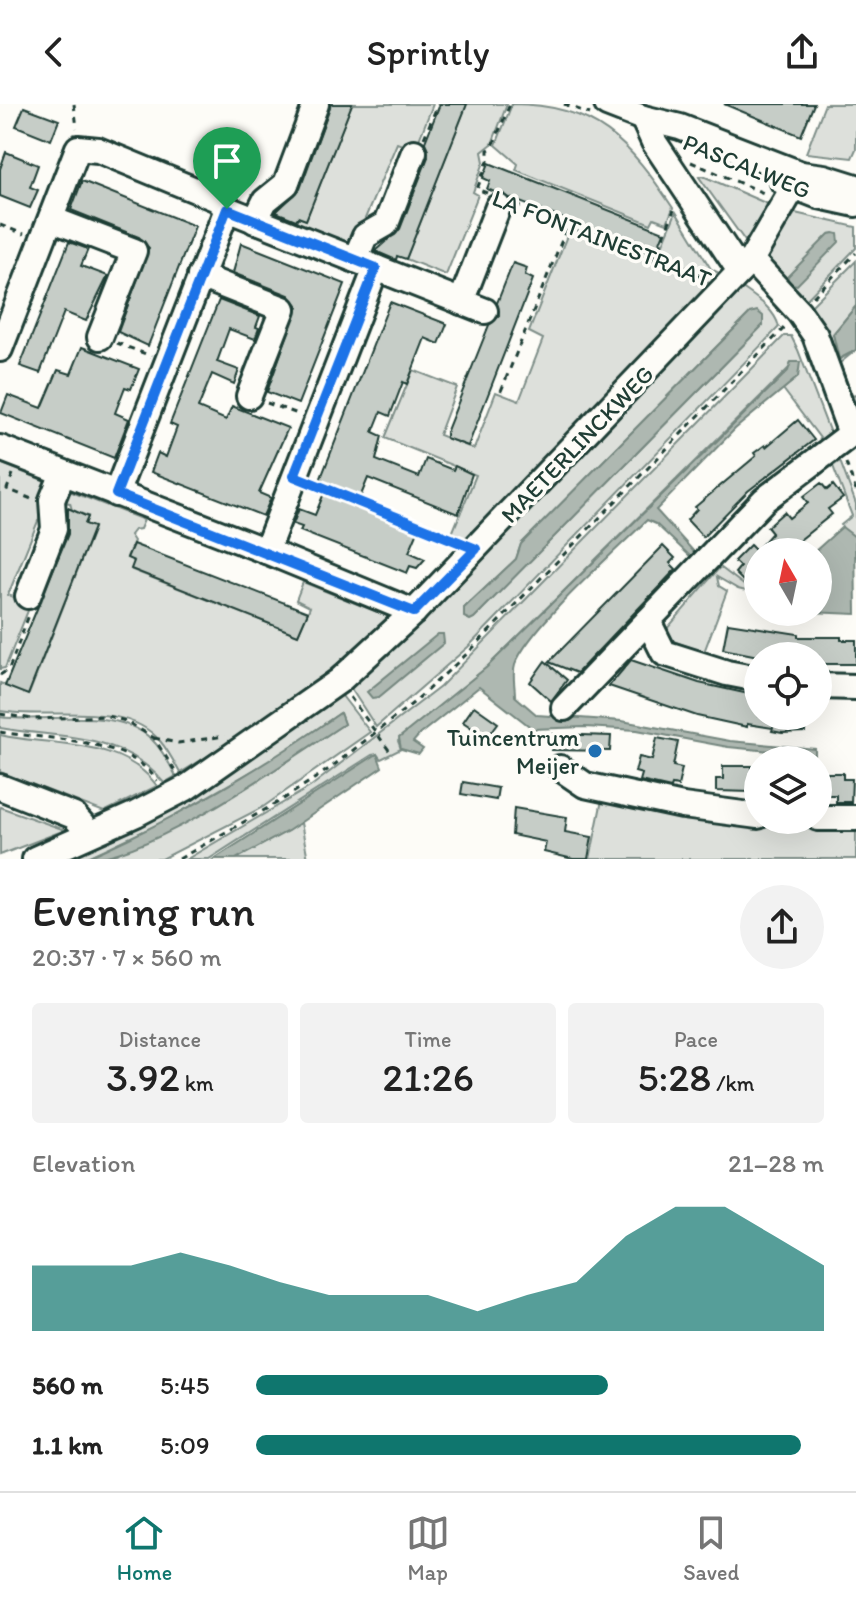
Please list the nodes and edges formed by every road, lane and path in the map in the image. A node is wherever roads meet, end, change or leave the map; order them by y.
1 (74, 104) edge
2 (316, 104) edge
3 (438, 104) edge
4 (510, 104) edge
5 (564, 104) edge
6 (604, 111) edge
7 (643, 118) junction
8 (654, 142) junction
9 (78, 148) junction
10 (414, 152) joint
11 (683, 187) junction
12 (795, 188) junction
13 (856, 198) edge
14 (499, 202) junction
15 (227, 209) junction
16 (255, 221) junction
17 (0, 225) edge
18 (568, 225) junction
19 (46, 230) junction
20 (856, 253) edge
21 (655, 259) junction
22 (366, 264) junction
23 (739, 272) junction
24 (200, 276) junction
25 (461, 302) junction
26 (485, 311) dead end
27 (790, 321) junction
28 (100, 337) joint
29 (0, 349) edge
30 (167, 362) junction
31 (501, 391) dead end
32 (249, 396) joint
33 (316, 421) junction
34 (848, 436) edge
35 (10, 452) edge
36 (63, 473) junction
37 (294, 476) junction
38 (856, 491) edge
39 (116, 494) junction
40 (52, 508) junction
41 (476, 549) junction
42 (266, 551) junction
43 (28, 596) joint
44 (414, 612) junction
45 (648, 621) junction
46 (0, 675) edge
47 (744, 676) edge
48 (339, 681) junction
49 (832, 686) edge
50 (856, 687) edge
51 (564, 708) dead end
52 (0, 714) edge
53 (0, 732) edge
54 (376, 733) junction
55 (227, 736) dead end
56 (154, 738) junction
57 (391, 753) dead end
58 (560, 768) dead end
59 (0, 787) edge
60 (177, 793) junction
61 (744, 815) edge
62 (832, 818) edge
63 (856, 818) edge
64 (90, 834) junction
65 (35, 859) edge
66 (179, 859) edge

1 - 9 path
2 - 16 street
3 - 10 path
4 - 14 path, LA FONTAINESTRAAT
5 - 6 path
6 - 7 street, PASCALWEG
7 - 8 street, PASCALWEG
7 - 12 street, PASCALWEG
8 - 11 street, PASCALWEG
8 - 12 path, PASCALWEG
9 - 15 street
9 - 19 street
10 - 22 street
11 - 21 path
11 - 23 street, PASCALWEG
12 - 13 street, PASCALWEG
12 - 23 street, MAETERLINCKWEG
14 - 18 path, LA FONTAINESTRAAT
14 - 25 street, LA FONTAINESTRAAT
15 - 16 street
15 - 24 street
16 - 22 street
17 - 19 path
18 - 21 path, LA FONTAINESTRAAT
18 - 31 path
19 - 28 street
19 - 29 street
20 - 27 path
21 - 23 path, LA FONTAINESTRAAT
22 - 25 street
22 - 33 street
23 - 27 street, PASCALWEG
23 - 41 street, MAETERLINCKWEG
24 - 30 street
24 - 32 street
25 - 26 street
27 - 34 street, PASCALWEG
27 - 54 path
28 - 30 path
30 - 39 street
32 - 33 path
33 - 37 street
34 - 38 path
34 - 45 street
35 - 36 street
35 - 40 path
36 - 39 street
36 - 40 street
37 - 41 path
37 - 42 street
39 - 42 street
40 - 43 street
41 - 44 street, MAETERLINCKWEG
42 - 44 street
43 - 46 path
44 - 48 street, MAETERLINCKWEG
45 - 47 street
45 - 51 street
48 - 54 path
48 - 60 street, MAETERLINCKWEG
49 - 50 street
52 - 56 path
53 - 60 path
54 - 57 path
54 - 66 path
55 - 56 path
56 - 60 path
58 - 61 street
59 - 64 street
60 - 64 street, MAETERLINCKWEG
62 - 63 street
64 - 65 street, MAETERLINCKWEG

